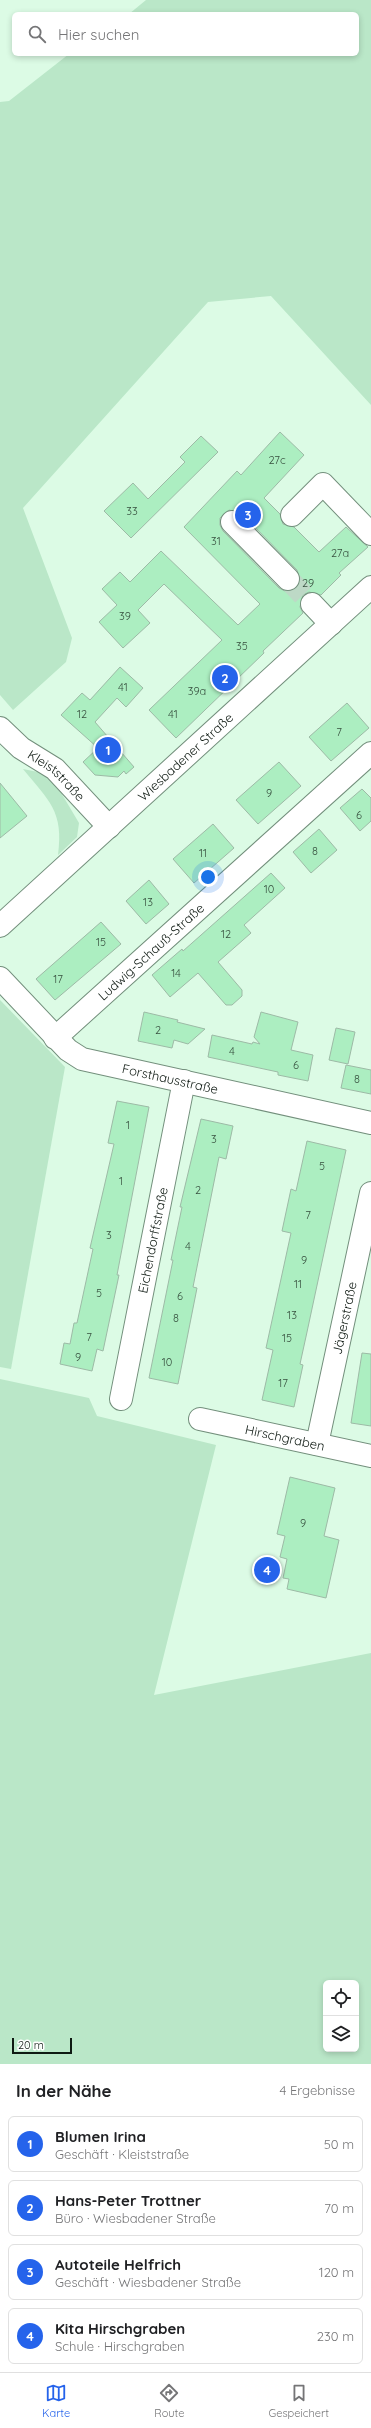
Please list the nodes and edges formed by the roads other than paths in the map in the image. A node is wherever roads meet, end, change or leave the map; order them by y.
1 (292, 515) dead end
2 (232, 522) dead end
3 (371, 534) edge
4 (288, 579) tunnel mouth
5 (371, 587) edge
6 (312, 604) tunnel mouth
7 (331, 624) junction
8 (0, 728) edge
9 (371, 753) edge
10 (109, 826) junction
11 (0, 926) edge
12 (0, 978) edge
13 (55, 1038) junction
14 (184, 1081) junction
15 (371, 1123) edge
16 (371, 1193) edge
17 (120, 1399) dead end
18 (200, 1419) dead end
19 (318, 1444) junction
20 (371, 1456) edge

1 - 3 street
2 - 4 street
5 - 7 street, Wiesbadener Straße
6 - 7 street
7 - 10 street, Wiesbadener Straße
8 - 10 street, Kleiststraße
9 - 13 street, Ludwig-Schauß-Straße
10 - 11 street, Wiesbadener Straße
12 - 13 street, Forsthausstraße
13 - 14 street, Forsthausstraße
14 - 15 street, Forsthausstraße
14 - 17 street, Eichendorffstraße
16 - 19 street, Jägerstraße
18 - 19 street, Hirschgraben
19 - 20 street, Hirschgraben

